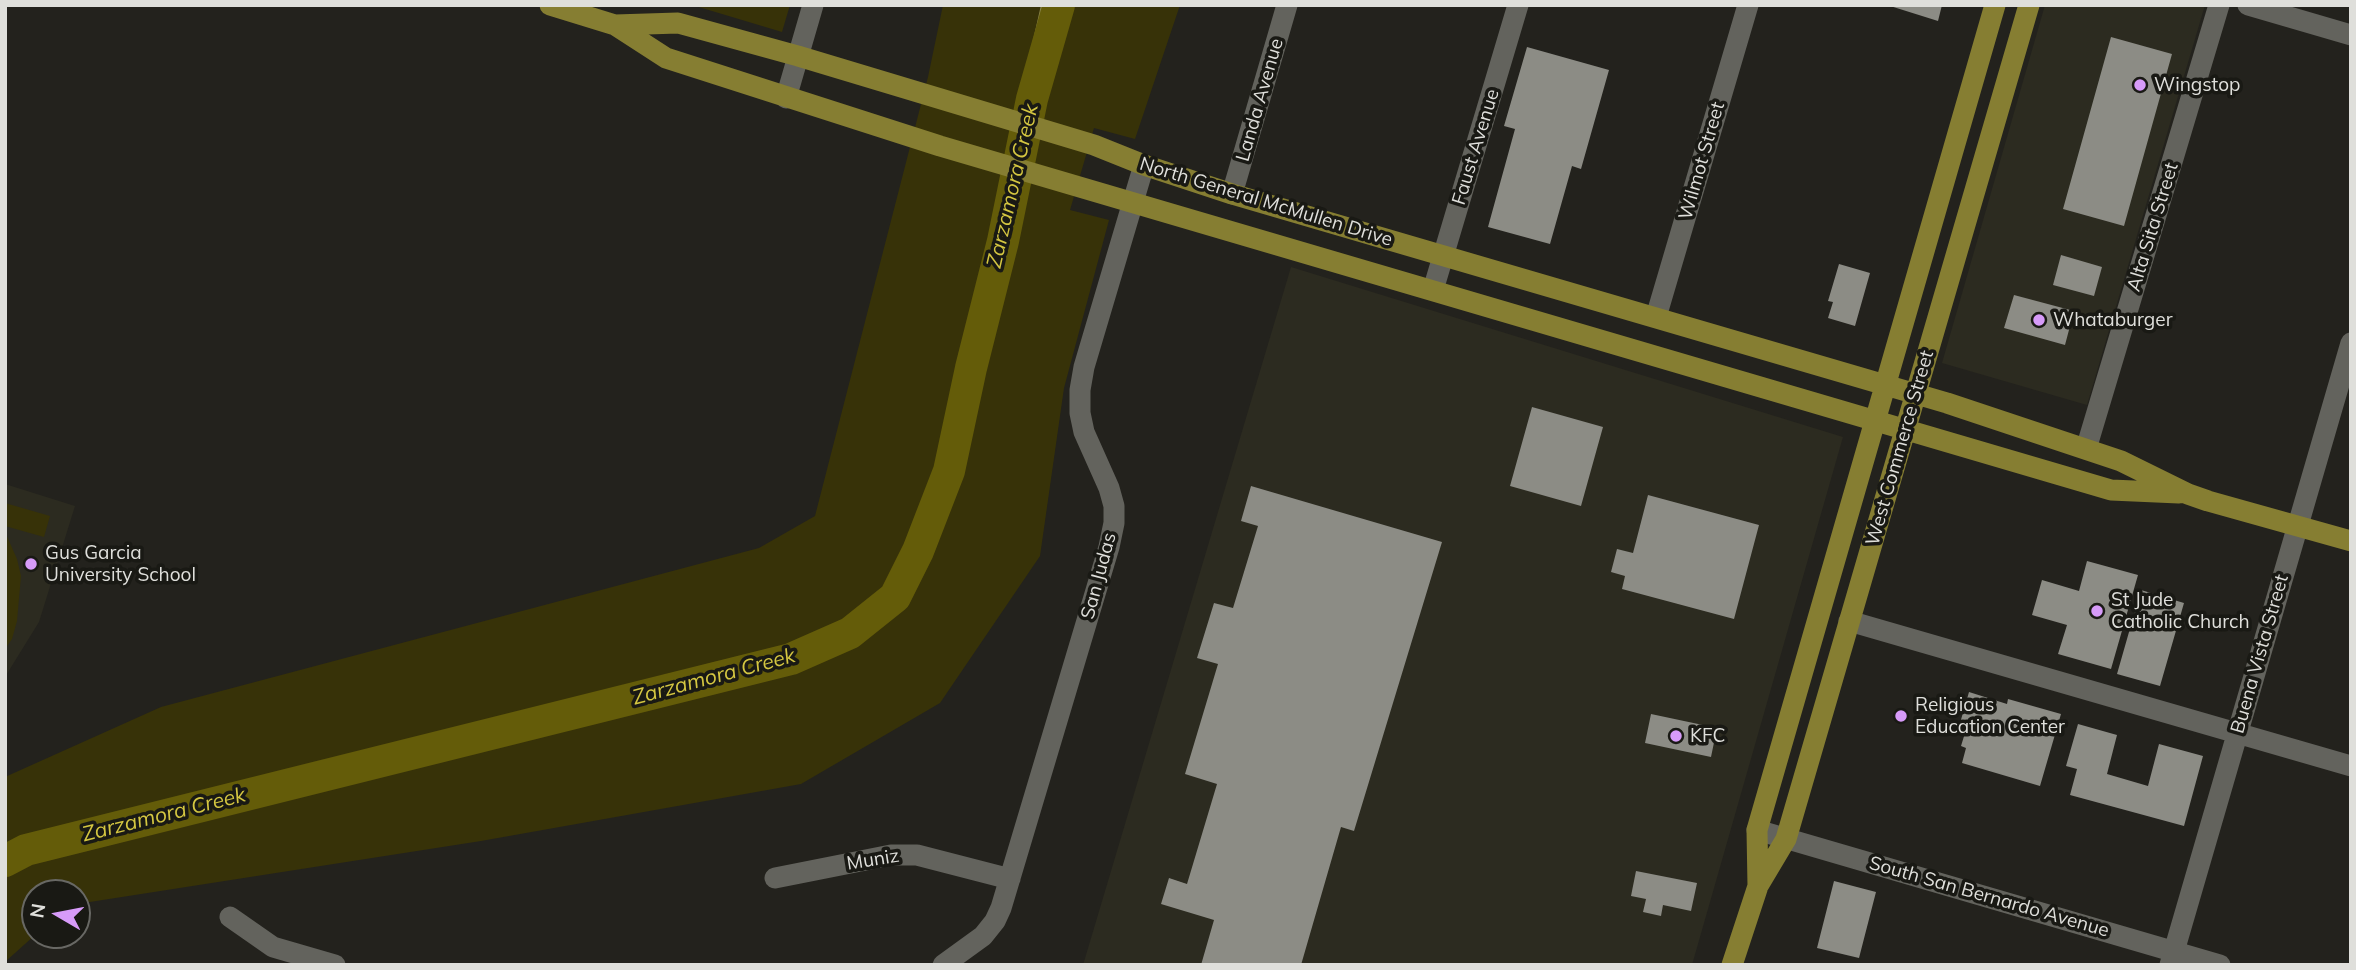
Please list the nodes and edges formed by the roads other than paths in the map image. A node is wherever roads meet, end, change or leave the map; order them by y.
1 (550, 5) edge
2 (813, 5) edge
3 (1287, 5) edge
4 (1518, 5) edge
5 (1748, 5) edge
6 (1995, 5) edge
7 (2029, 5) edge
8 (2219, 5) edge
9 (2248, 5) edge
10 (615, 25) junction
11 (2351, 35) edge
12 (798, 56) junction
13 (786, 98) junction
14 (1144, 165) junction
15 (1232, 194) junction
16 (1133, 203) junction
17 (1443, 256) junction
18 (1433, 290) junction
19 (1656, 317) junction
20 (2351, 343) edge
21 (1887, 385) junction
22 (1915, 394) junction
23 (1877, 421) junction
24 (1905, 429) junction
25 (2086, 449) junction
26 (2188, 494) junction
27 (2297, 526) junction
28 (2351, 541) edge
29 (1849, 621) junction
30 (2238, 733) junction
31 (2351, 766) edge
32 (1757, 830) junction
33 (1786, 839) junction
34 (775, 878) dead end
35 (1010, 879) junction
36 (1758, 886) junction
37 (230, 917) dead end
38 (2172, 958) edge
39 (335, 965) edge
40 (943, 965) edge
41 (1732, 965) edge
42 (2221, 965) edge

1 - 10 main road, North General McMullen Drive
2 - 12 street
3 - 15 street, Landa Avenue
4 - 17 street, Faust Avenue
5 - 19 street, Wilmot Street
6 - 21 main road, West Commerce Street
7 - 22 main road, West Commerce Street
8 - 25 street, Alta Sita Street
9 - 11 street
10 - 12 main road, North General McMullen Drive
10 - 13 main road, North General McMullen Drive
12 - 13 street
12 - 14 main road, North General McMullen Drive
13 - 16 main road, North General McMullen Drive
14 - 15 main road, North General McMullen Drive
14 - 16 street, San Judas
15 - 17 main road, North General McMullen Drive
16 - 18 main road, North General McMullen Drive
16 - 35 street, San Judas
17 - 18 street, Faust Avenue
17 - 19 main road, North General McMullen Drive
18 - 23 main road, North General McMullen Drive
19 - 21 main road, North General McMullen Drive
20 - 27 street, Buena Vista Street
21 - 22 main road, North General McMullen Drive
21 - 23 main road, West Commerce Street
22 - 24 main road, West Commerce Street
22 - 25 main road, North General McMullen Drive
23 - 24 main road, North General McMullen Drive
23 - 32 main road, West Commerce Street
24 - 26 main road, North General McMullen Drive
24 - 29 main road, West Commerce Street
25 - 26 main road, North General McMullen Drive
26 - 27 main road
27 - 28 main road
27 - 30 street, Buena Vista Street
29 - 30 street
29 - 33 main road, West Commerce Street
30 - 31 street
30 - 38 street, Buena Vista Street
32 - 33 street, South San Bernardo Avenue
32 - 36 main road, West Commerce Street
33 - 36 main road, West Commerce Street
33 - 38 street, South San Bernardo Avenue
34 - 35 street, Muniz
35 - 40 street, San Judas
36 - 41 main road, West Commerce Street
37 - 39 street
38 - 42 street, South San Bernardo Avenue

